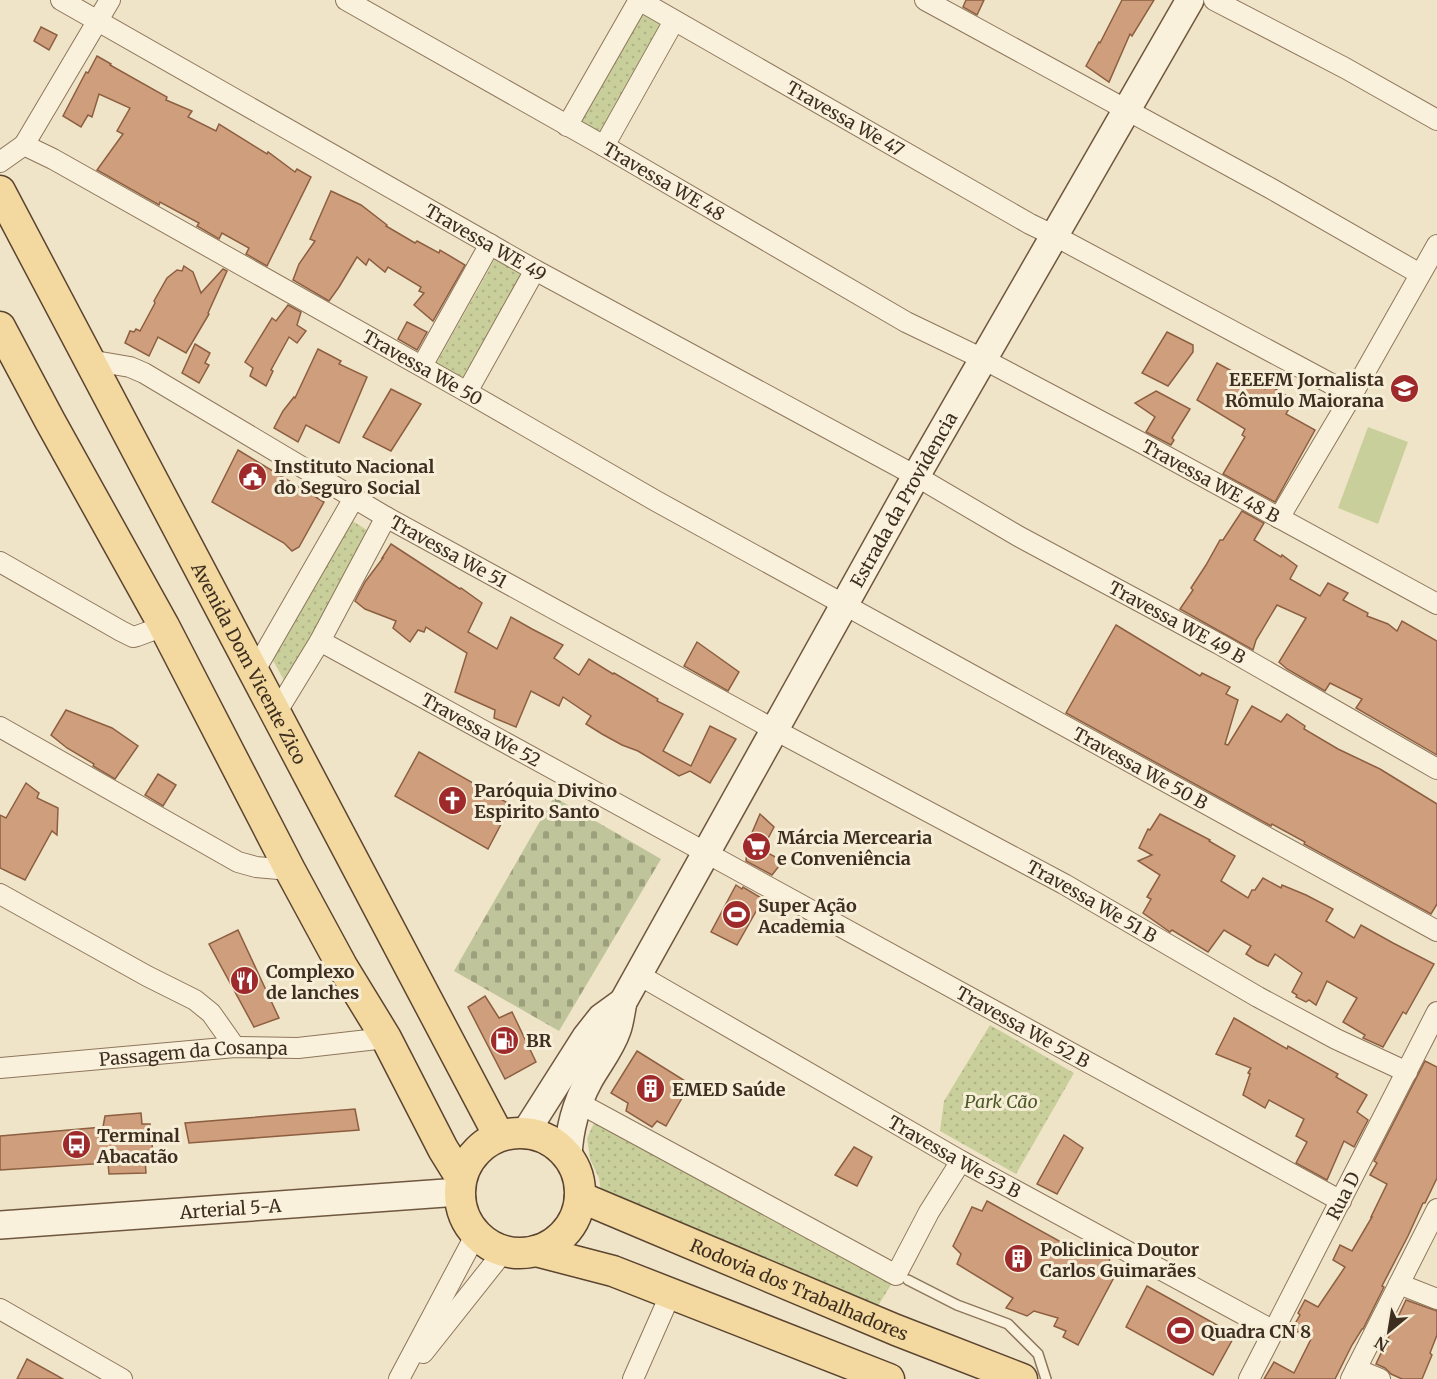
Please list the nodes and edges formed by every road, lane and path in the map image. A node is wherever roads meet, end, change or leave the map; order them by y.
1 (61, 0) edge
2 (110, 0) edge
3 (346, 0) edge
4 (639, 0) edge
5 (925, 0) edge
6 (1190, 0) edge
7 (1214, 0) edge
8 (98, 20) junction
9 (674, 21) junction
10 (1127, 110) junction
11 (1437, 120) edge
12 (567, 126) junction
13 (24, 146) junction
14 (604, 146) junction
15 (0, 162) edge
16 (0, 191) edge
17 (1055, 236) junction
18 (490, 244) junction
19 (1437, 245) edge
20 (535, 270) junction
21 (1420, 274) junction
22 (0, 327) edge
23 (983, 359) junction
24 (89, 360) junction
25 (422, 366) junction
26 (467, 392) junction
27 (1352, 395) junction
28 (916, 476) junction
29 (354, 498) junction
30 (386, 518) junction
31 (1279, 518) junction
32 (0, 562) edge
33 (845, 604) junction
34 (1437, 604) edge
35 (165, 626) junction
36 (320, 641) junction
37 (254, 672) junction
38 (276, 713) junction
39 (0, 727) edge
40 (775, 730) junction
41 (1437, 769) edge
42 (706, 854) junction
43 (290, 870) junction
44 (0, 894) edge
45 (1437, 931) edge
46 (639, 975) junction
47 (623, 1002) junction
48 (1437, 1012) edge
49 (386, 1038) junction
50 (235, 1047) junction
51 (0, 1068) edge
52 (1407, 1072) junction
53 (579, 1103) junction
54 (512, 1135) junction
55 (568, 1157) junction
56 (961, 1161) junction
57 (460, 1185) junction
58 (580, 1197) junction
59 (1341, 1201) junction
60 (1437, 1209) edge
61 (0, 1225) edge
62 (476, 1234) junction
63 (504, 1251) junction
64 (536, 1251) junction
65 (902, 1277) junction
66 (1399, 1284) junction
67 (671, 1293) junction
68 (1437, 1299) edge
69 (0, 1309) edge
70 (1274, 1331) junction
71 (1353, 1374) edge
72 (122, 1379) edge
73 (401, 1379) edge
74 (633, 1379) edge
75 (888, 1379) edge
76 (1022, 1379) edge
77 (1046, 1379) edge
78 (1249, 1379) edge
79 (1380, 1379) edge

1 - 8 street, Travessa WE 49
2 - 8 street
3 - 12 street, Travessa WE 48
4 - 9 street, Travessa We 47
4 - 12 street
5 - 10 street
6 - 10 main road, Estrada da Providencia
7 - 11 street
8 - 13 street
8 - 18 street, Travessa WE 49
9 - 14 street
9 - 17 street, Travessa We 47
10 - 17 main road, Estrada da Providencia
10 - 21 street
12 - 14 street, Travessa WE 48
13 - 15 street
13 - 25 street, Travessa We 50
14 - 23 street, Travessa WE 48
16 - 24 main road, Avenida Dom Vicente Zico
17 - 23 main road, Estrada da Providencia
17 - 27 street, Travessa We 47
18 - 20 street, Travessa WE 49
18 - 25 street
19 - 21 street
20 - 26 street
20 - 28 street, Travessa WE 49
21 - 27 street
22 - 35 main road
23 - 28 main road, Estrada da Providencia
23 - 31 street, Travessa WE 48 B
24 - 29 street, Travessa We 51
24 - 37 main road, Avenida Dom Vicente Zico
25 - 26 street, Travessa We 50
26 - 33 street, Travessa We 50
27 - 31 street
28 - 33 main road, Estrada da Providencia
28 - 41 street, Travessa WE 49 B
29 - 30 street, Travessa We 51
29 - 37 street
30 - 36 street
30 - 40 street, Travessa We 51
31 - 34 street, Travessa WE 48 B
32 - 35 street
33 - 40 main road, Estrada da Providencia
33 - 45 street, Travessa We 50 B
35 - 43 main road
36 - 38 street
36 - 42 street, Travessa We 52
37 - 38 main road, Avenida Dom Vicente Zico
38 - 54 main road, Avenida Dom Vicente Zico
39 - 43 street
40 - 42 main road, Estrada da Providencia
40 - 52 street, Travessa We 51 B
42 - 46 main road, Estrada da Providencia
42 - 59 street, Travessa We 52 B
43 - 49 main road
44 - 50 street
46 - 47 main road, Estrada da Providencia
46 - 56 street, Travessa We 53 B
47 - 53 main road, Estrada da Providencia
47 - 54 main road, Estrada da Providencia
48 - 52 street, Rua D
49 - 50 street, Passagem da Cosanpa
49 - 57 main road
50 - 51 street, Passagem da Cosanpa
52 - 59 street, Rua D
53 - 55 main road, Estrada da Providencia
53 - 65 street
54 - 55 main road
54 - 57 main road
55 - 58 main road
56 - 65 street
56 - 70 street, Travessa We 53 B
57 - 61 main road, Arterial 5-A
57 - 62 main road
58 - 64 main road
58 - 76 main road, Rodovia dos Trabalhadores
59 - 70 street, Rua D
60 - 66 street
62 - 63 main road
62 - 73 street
63 - 64 main road
63 - 73 street
64 - 67 main road
65 - 77 lane
66 - 68 street
66 - 71 street
67 - 74 street
67 - 75 main road
69 - 72 street
70 - 78 street, Rua D
71 - 79 street

